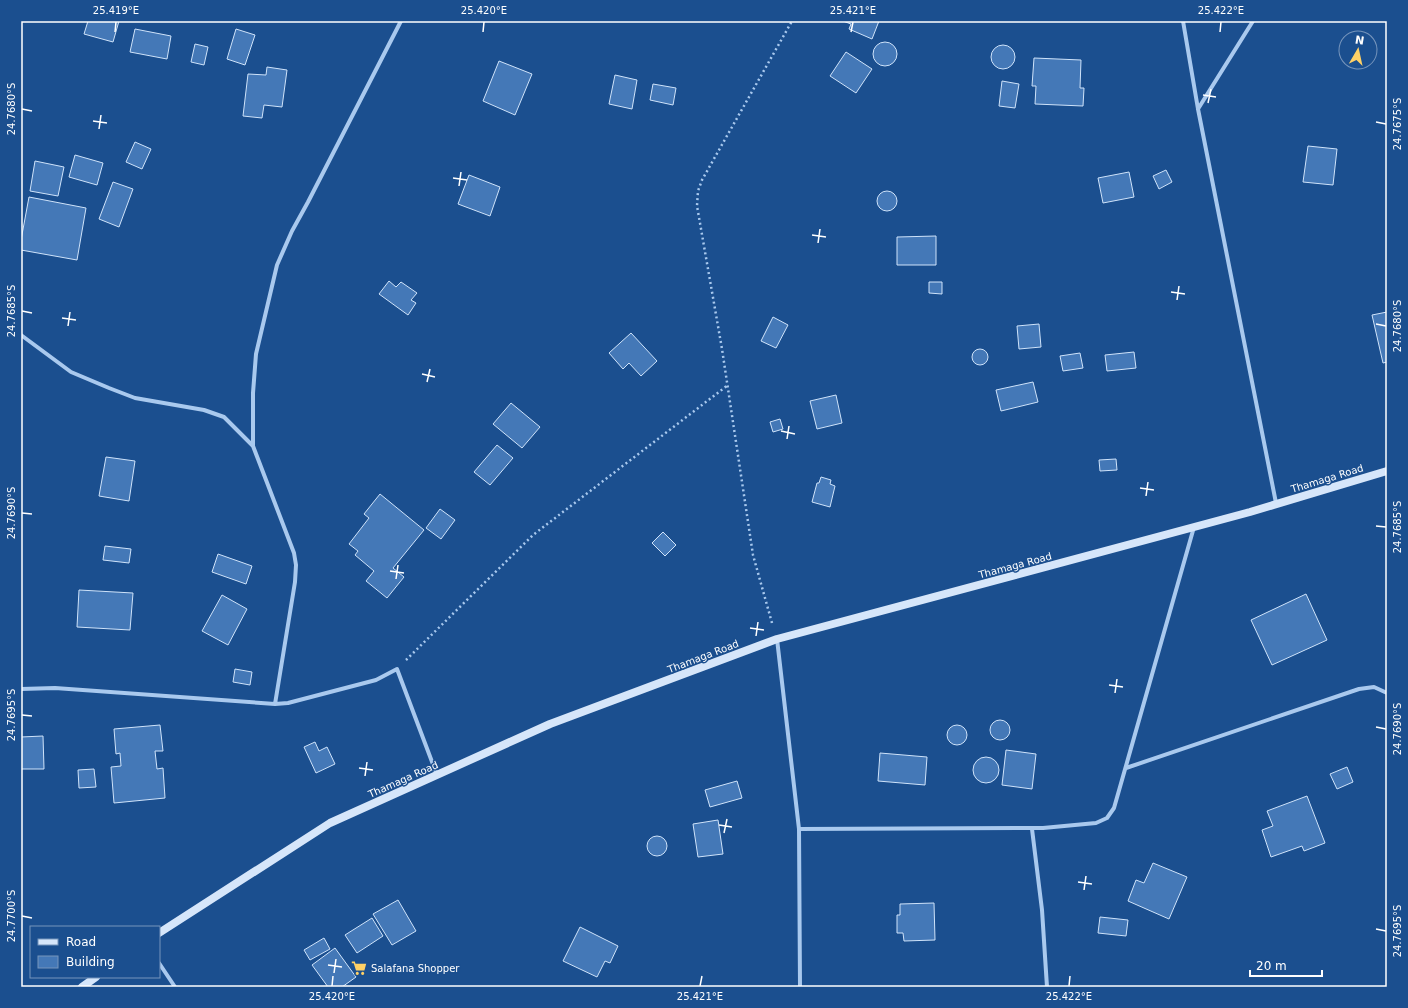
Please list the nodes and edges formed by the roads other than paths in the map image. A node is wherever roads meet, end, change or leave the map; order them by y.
1 (401, 21) edge
2 (1182, 21) edge
3 (1253, 21) edge
4 (1198, 109) junction
5 (21, 335) edge
6 (253, 446) junction
7 (1387, 470) edge
8 (1276, 503) junction
9 (1194, 527) junction
10 (777, 639) junction
11 (21, 689) edge
12 (1387, 693) edge
13 (275, 704) junction
14 (1126, 768) junction
15 (437, 775) junction
16 (1032, 828) junction
17 (800, 829) junction
18 (160, 932) edge
19 (160, 964) edge
20 (95, 978) edge
21 (82, 987) edge
22 (175, 987) edge
23 (800, 987) edge
24 (1047, 987) edge

1 - 6 street
2 - 4 street
3 - 4 street
4 - 8 street
5 - 6 street
6 - 13 street
7 - 8 main road, Thamaga Road
8 - 9 main road, Thamaga Road
9 - 10 main road, Thamaga Road
9 - 14 street
10 - 15 main road, Thamaga Road
10 - 17 street
11 - 13 street
12 - 14 street
13 - 15 street
14 - 16 street
15 - 18 main road, Thamaga Road
16 - 17 street
16 - 24 street
17 - 23 street
19 - 22 street
20 - 21 main road

